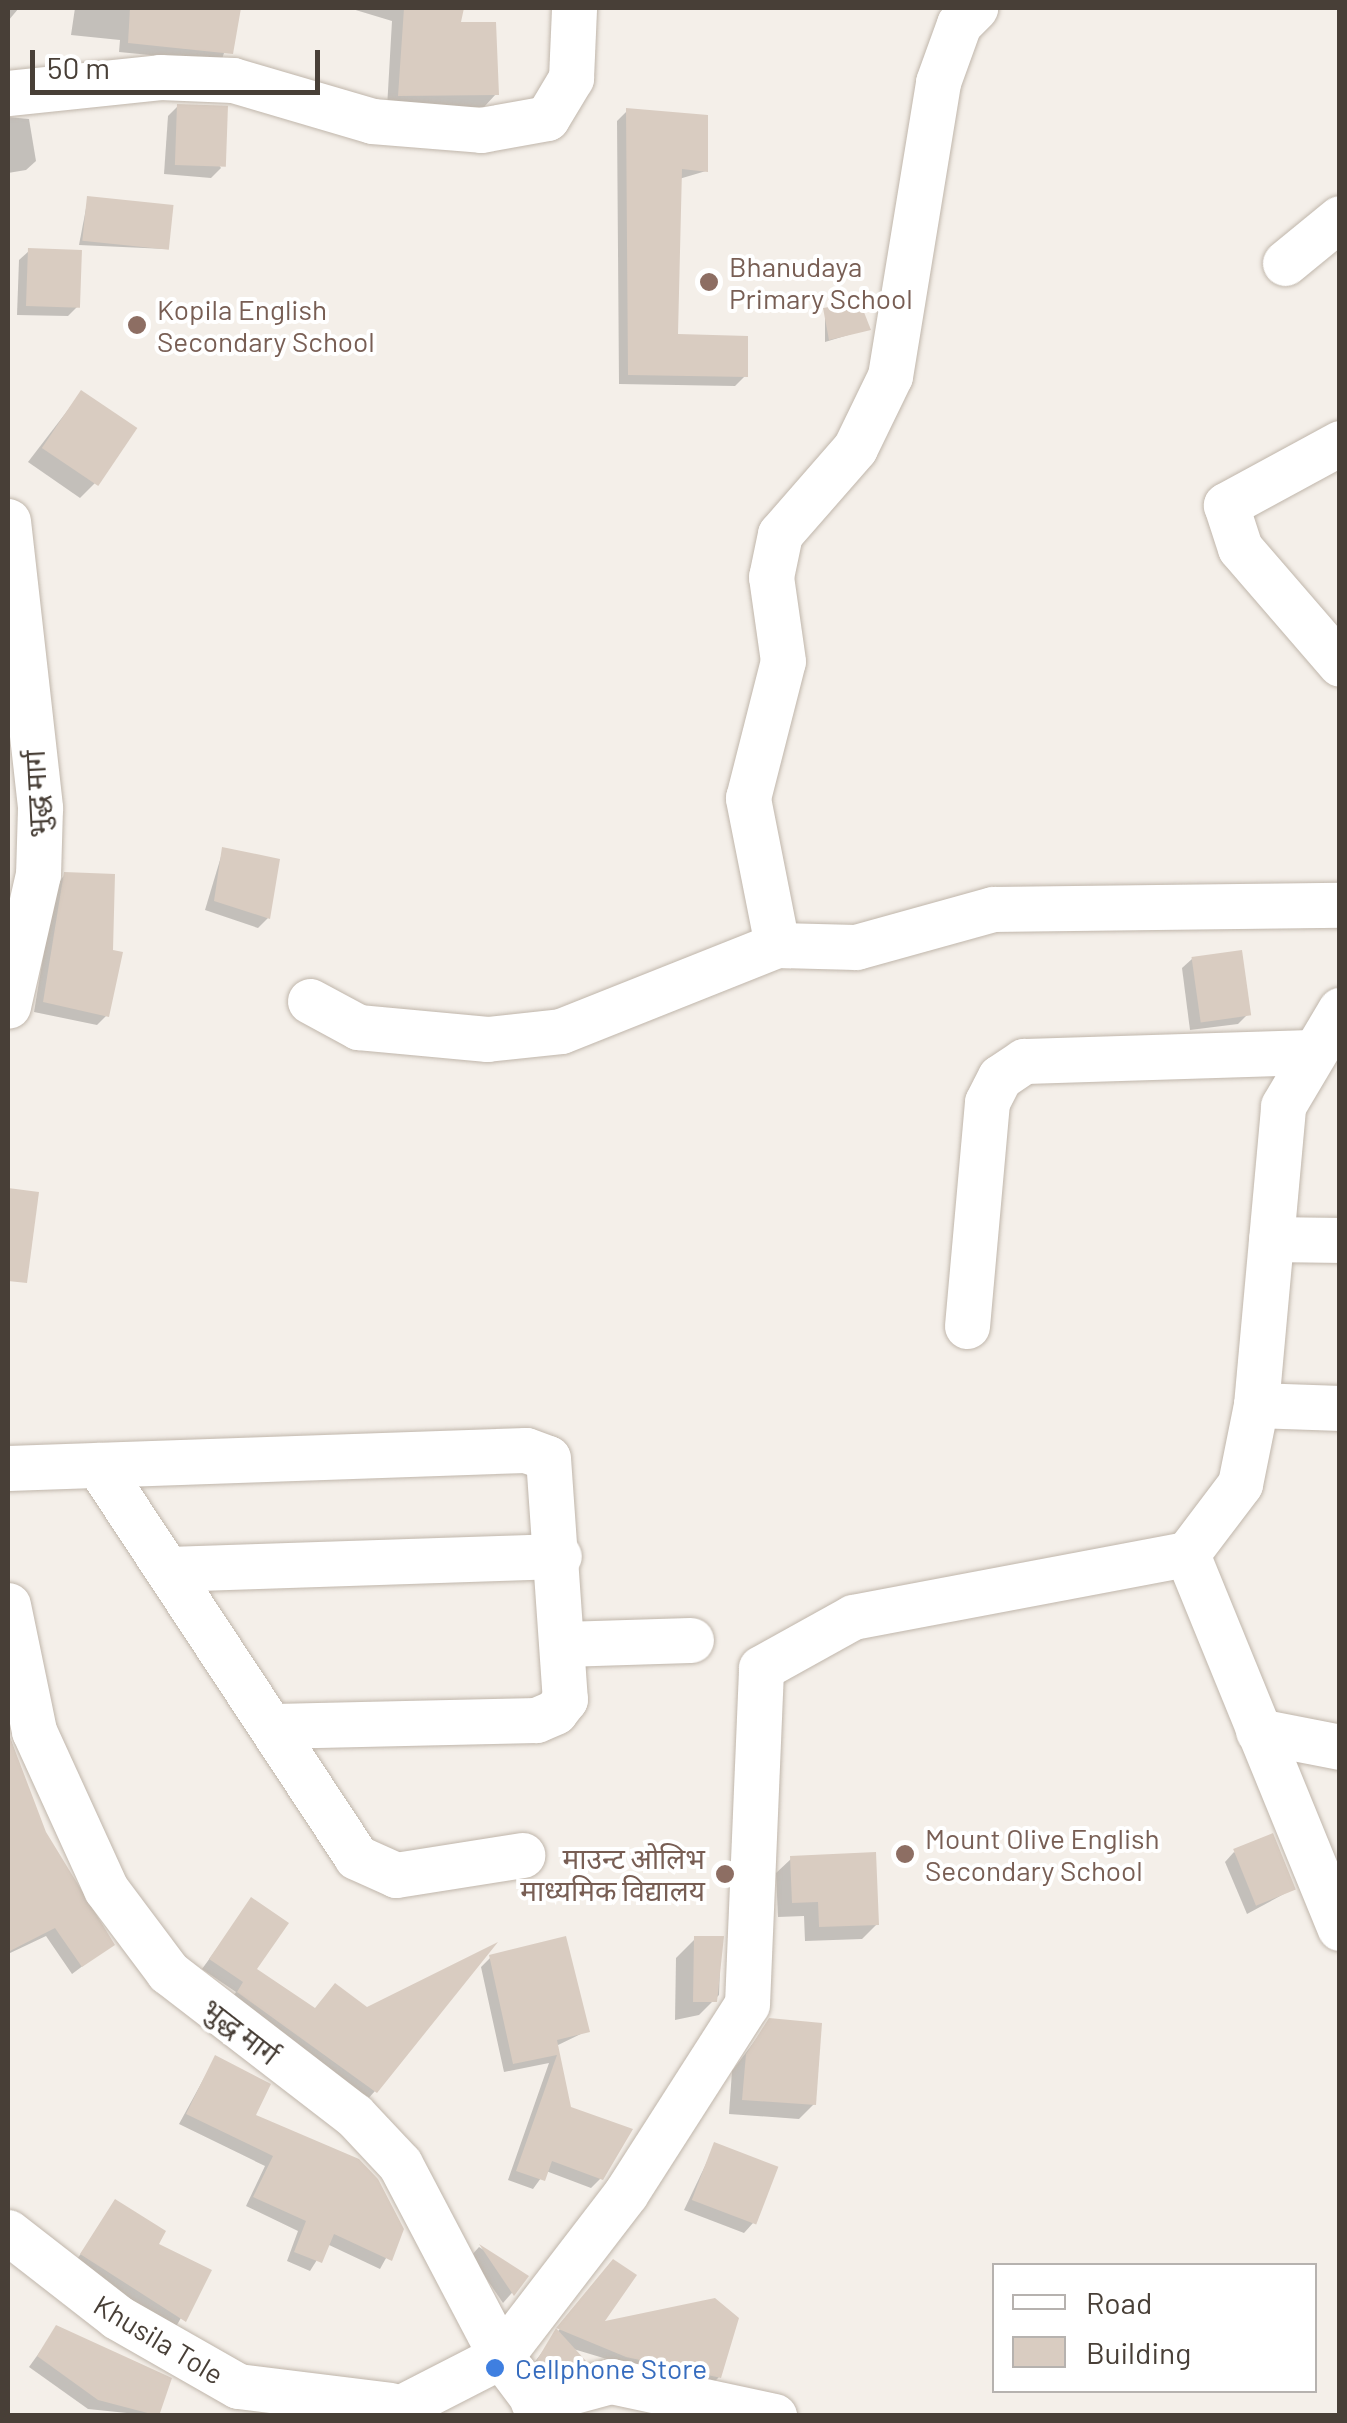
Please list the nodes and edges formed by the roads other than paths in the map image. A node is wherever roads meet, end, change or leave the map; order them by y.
1 (574, 8) edge
2 (975, 8) edge
3 (8, 93) edge
4 (1340, 218) edge
5 (1286, 264) dead end
6 (1340, 443) edge
7 (8, 520) edge
8 (1340, 664) edge
9 (23, 841) edge
10 (1340, 906) edge
11 (777, 946) junction
12 (310, 1000) dead end
13 (8, 1006) edge
14 (1340, 1010) edge
15 (1312, 1052) junction
16 (1271, 1239) junction
17 (1340, 1240) edge
18 (967, 1326) dead end
19 (1256, 1405) junction
20 (1340, 1408) edge
21 (98, 1465) junction
22 (8, 1468) edge
23 (1187, 1554) junction
24 (559, 1556) junction
25 (168, 1568) junction
26 (8, 1605) edge
27 (690, 1640) dead end
28 (562, 1644) junction
29 (274, 1726) junction
30 (1258, 1731) junction
31 (1340, 1747) edge
32 (522, 1855) dead end
33 (1340, 1928) edge
34 (16, 2259) edge
35 (501, 2356) junction
36 (540, 2409) edge
37 (387, 2410) edge
38 (774, 2416) edge

1 - 3 street
2 - 11 street
4 - 5 street
6 - 8 street
7 - 9 street, भुद्ध मार्ग
9 - 13 street, भुद्ध मार्ग
10 - 11 street
11 - 12 street
14 - 15 street
15 - 16 street
15 - 18 street
16 - 17 street
16 - 19 street
19 - 20 street
19 - 23 street
21 - 22 street
21 - 24 street
21 - 25 street
23 - 30 street
23 - 35 street
24 - 25 street
24 - 28 street
25 - 29 street
26 - 35 street, भुद्ध मार्ग
27 - 28 street
28 - 29 street
29 - 32 street
30 - 31 street
30 - 33 street
34 - 37 street, Khusila Tole
35 - 36 street, भुद्ध मार्ग
35 - 37 street
36 - 38 street

